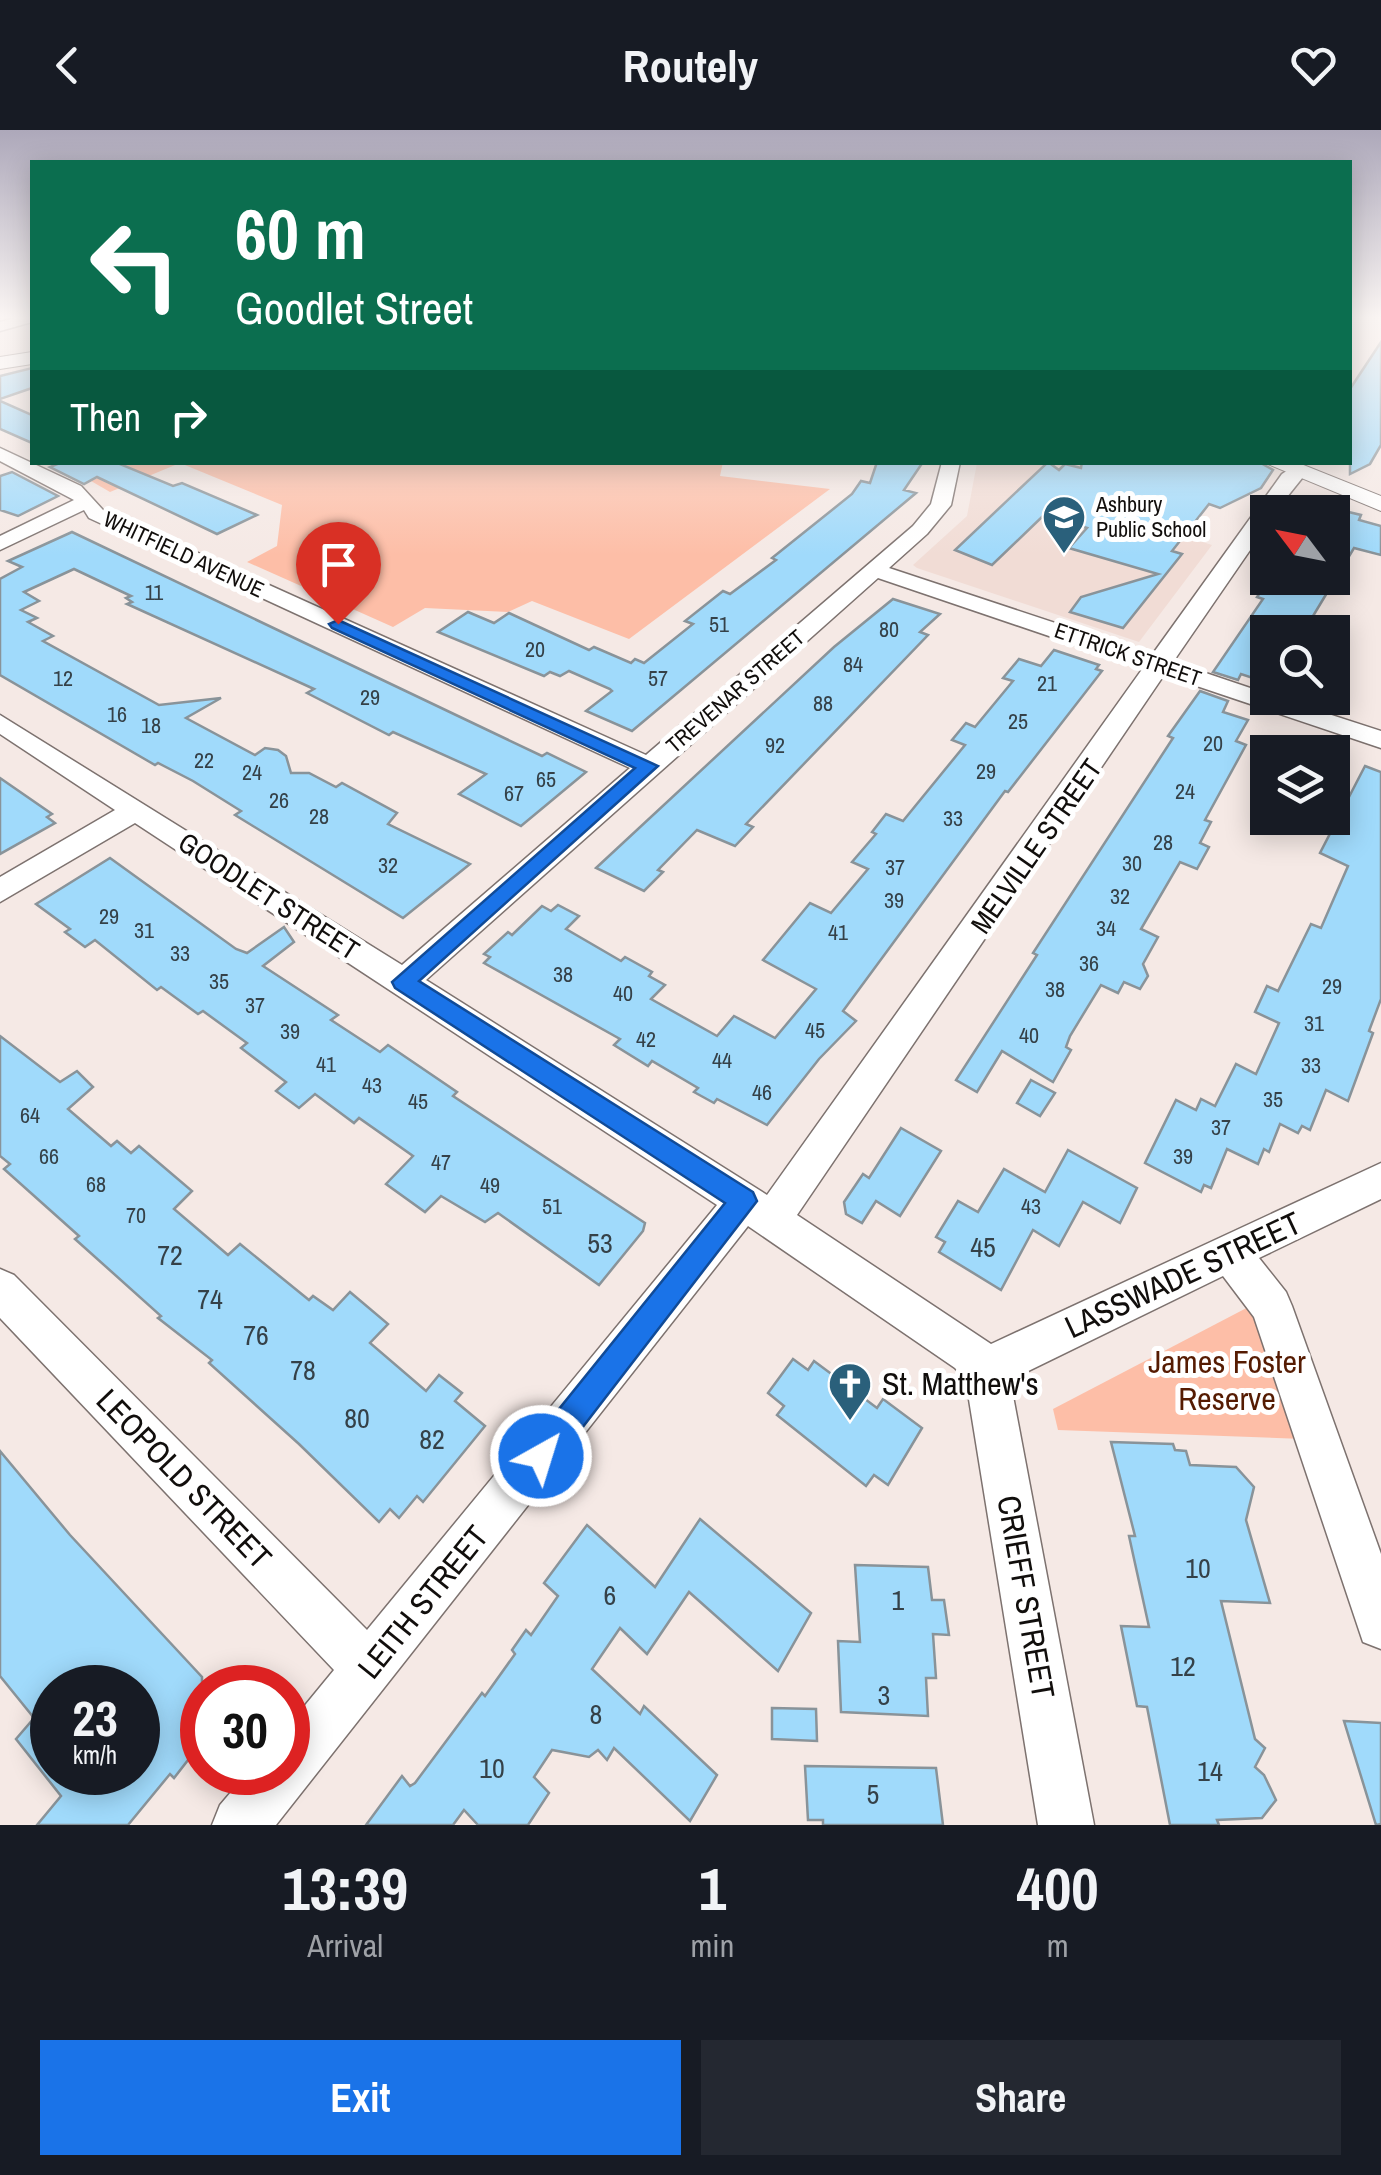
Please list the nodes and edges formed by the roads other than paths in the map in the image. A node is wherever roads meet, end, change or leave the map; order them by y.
1 (0, 454) edge
2 (950, 465) edge
3 (1281, 465) edge
4 (1298, 472) junction
5 (86, 501) junction
6 (1381, 504) edge
7 (0, 544) edge
8 (874, 570) junction
9 (1161, 666) junction
10 (0, 723) edge
11 (1381, 740) edge
12 (648, 766) junction
13 (135, 810) junction
14 (0, 890) edge
15 (403, 982) junction
16 (1381, 1180) edge
17 (758, 1210) junction
18 (1231, 1254) junction
19 (0, 1289) edge
20 (985, 1369) junction
21 (1381, 1624) edge
22 (369, 1669) junction
23 (310, 1741) edge
24 (265, 1795) edge
25 (240, 1825) edge
26 (1066, 1825) edge

1 - 5 street
2 - 8 street, TREVENAR STREET
3 - 4 main road
4 - 6 main road
4 - 9 street, MELVILLE STREET
5 - 7 street, WHITFIELD AVENUE
5 - 12 street, WHITFIELD AVENUE
8 - 9 street, ETTRICK STREET
8 - 12 street, TREVENAR STREET
9 - 11 street, ETTRICK STREET
9 - 17 street, MELVILLE STREET
10 - 13 street, GOODLET STREET
12 - 15 street, TREVENAR STREET
13 - 14 street
13 - 15 street, GOODLET STREET
15 - 17 street, GOODLET STREET
16 - 18 street, LASSWADE STREET
17 - 20 street, GOODLET STREET
17 - 22 street, LEITH STREET
18 - 20 street, LASSWADE STREET
18 - 21 street
19 - 22 street, LEOPOLD STREET
20 - 26 street, CRIEFF STREET
22 - 23 street, LEITH STREET
24 - 25 street, LEITH STREET

